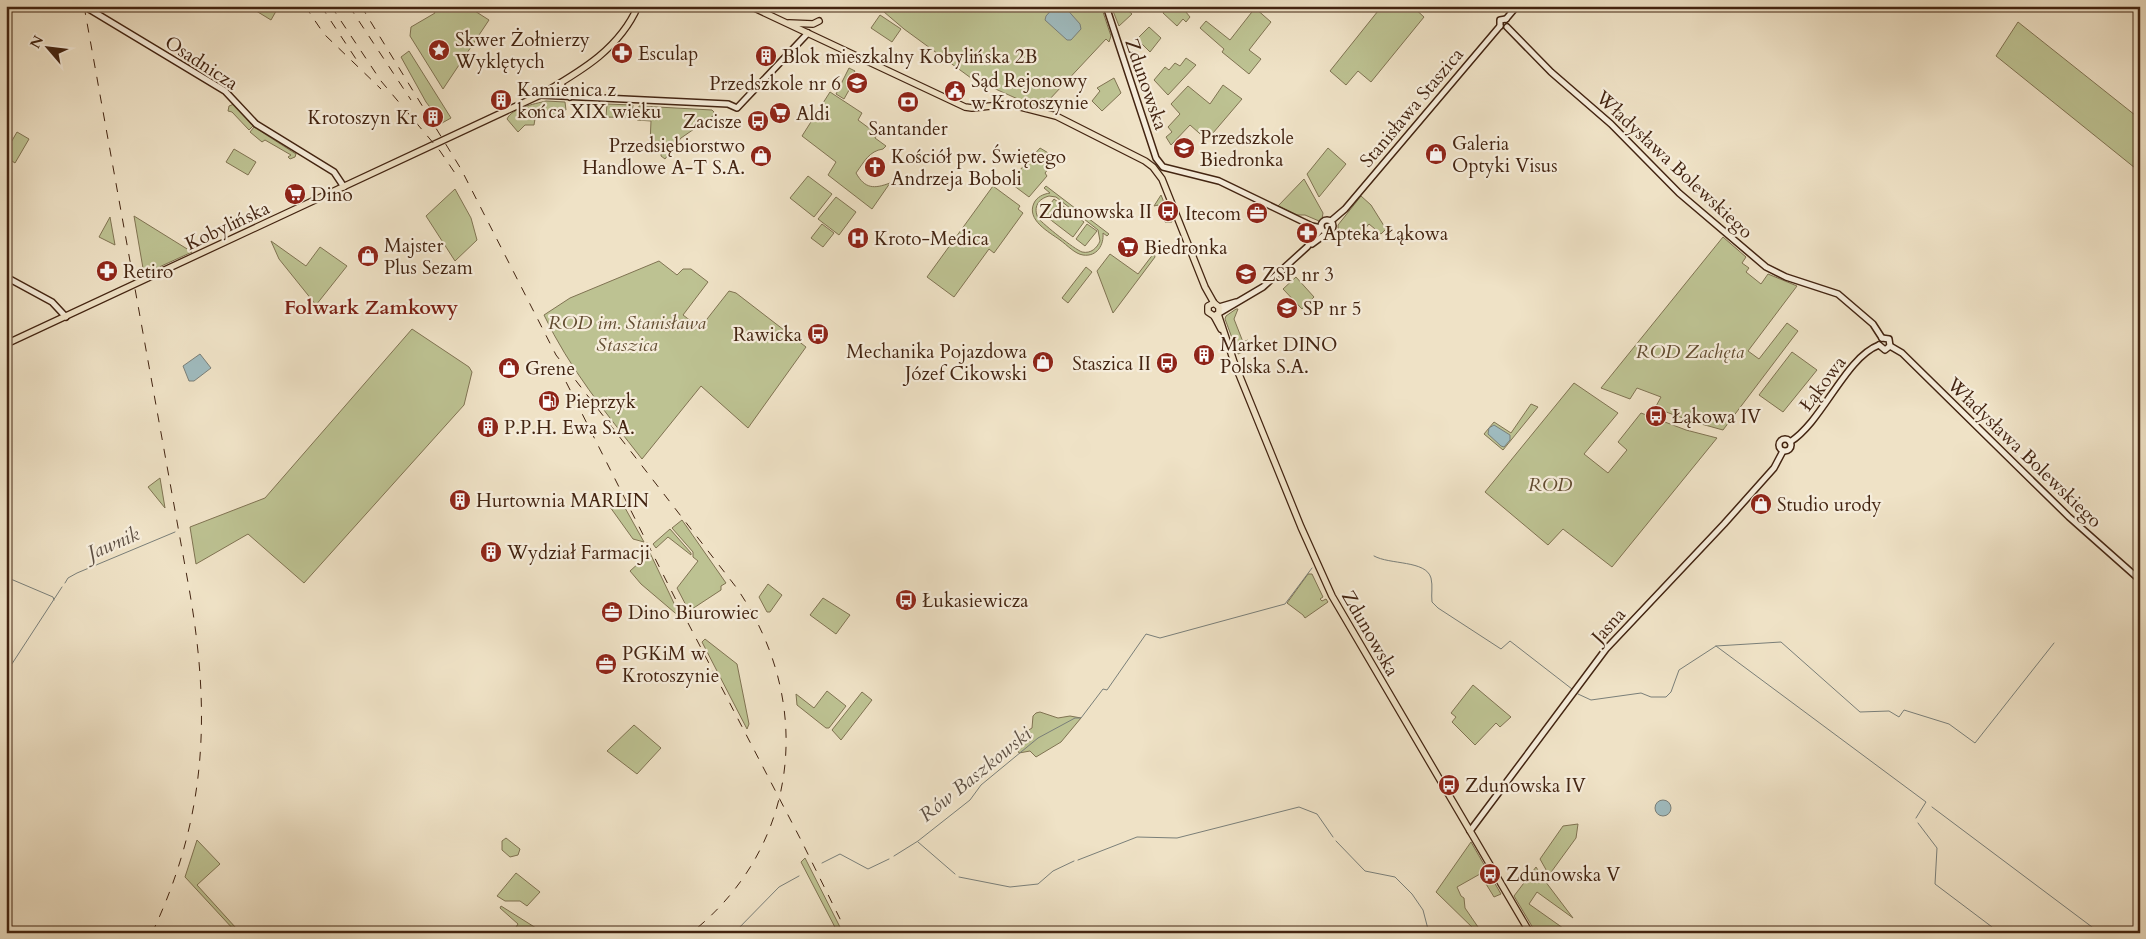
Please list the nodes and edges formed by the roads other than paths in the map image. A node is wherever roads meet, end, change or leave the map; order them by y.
1 (84, 6) edge
2 (638, 6) edge
3 (750, 6) edge
4 (1106, 6) edge
5 (1517, 6) edge
6 (1506, 19) junction
7 (819, 21) dead end
8 (786, 23) junction
9 (1503, 27) junction
10 (808, 33) junction
11 (560, 83) junction
12 (540, 95) junction
13 (570, 97) junction
14 (344, 187) junction
15 (1332, 223) junction
16 (1322, 227) junction
17 (1327, 233) junction
18 (1307, 247) junction
19 (6, 277) edge
20 (1216, 310) junction
21 (66, 316) junction
22 (1882, 338) junction
23 (6, 344) edge
24 (1879, 345) junction
25 (1890, 346) junction
26 (1790, 442) junction
27 (1783, 452) junction
28 (2140, 580) edge
29 (1470, 831) junction
30 (1530, 933) edge

1 - 14 street, Osadnicza
2 - 11 main road
3 - 8 main road
4 - 16 street, Zdunowska
5 - 6 street
6 - 9 street
6 - 9 street, Stanisława Staszica
7 - 8 main road
8 - 10 main road
9 - 15 street, Stanisława Staszica
9 - 22 street, Władysława Bolewskiego
10 - 13 street, Kobylińska
10 - 20 main road, Zdunowska
11 - 12 main road
11 - 13 street
12 - 13 street, Kobylińska
12 - 14 main road, Kobylińska
14 - 21 main road, Kobylińska
15 - 16 street
15 - 17 street, Stanisława Staszica
16 - 17 street
16 - 18 street
17 - 18 street
18 - 20 street
19 - 21 street
20 - 29 main road, Zdunowska
21 - 23 main road, Kobylińska
22 - 24 street
22 - 25 street, Władysława Bolewskiego
24 - 25 street
24 - 26 street, Łąkowa
25 - 28 street, Władysława Bolewskiego
26 - 27 street
26 - 27 street
27 - 29 street, Jasna
29 - 30 main road, Zdunowska

